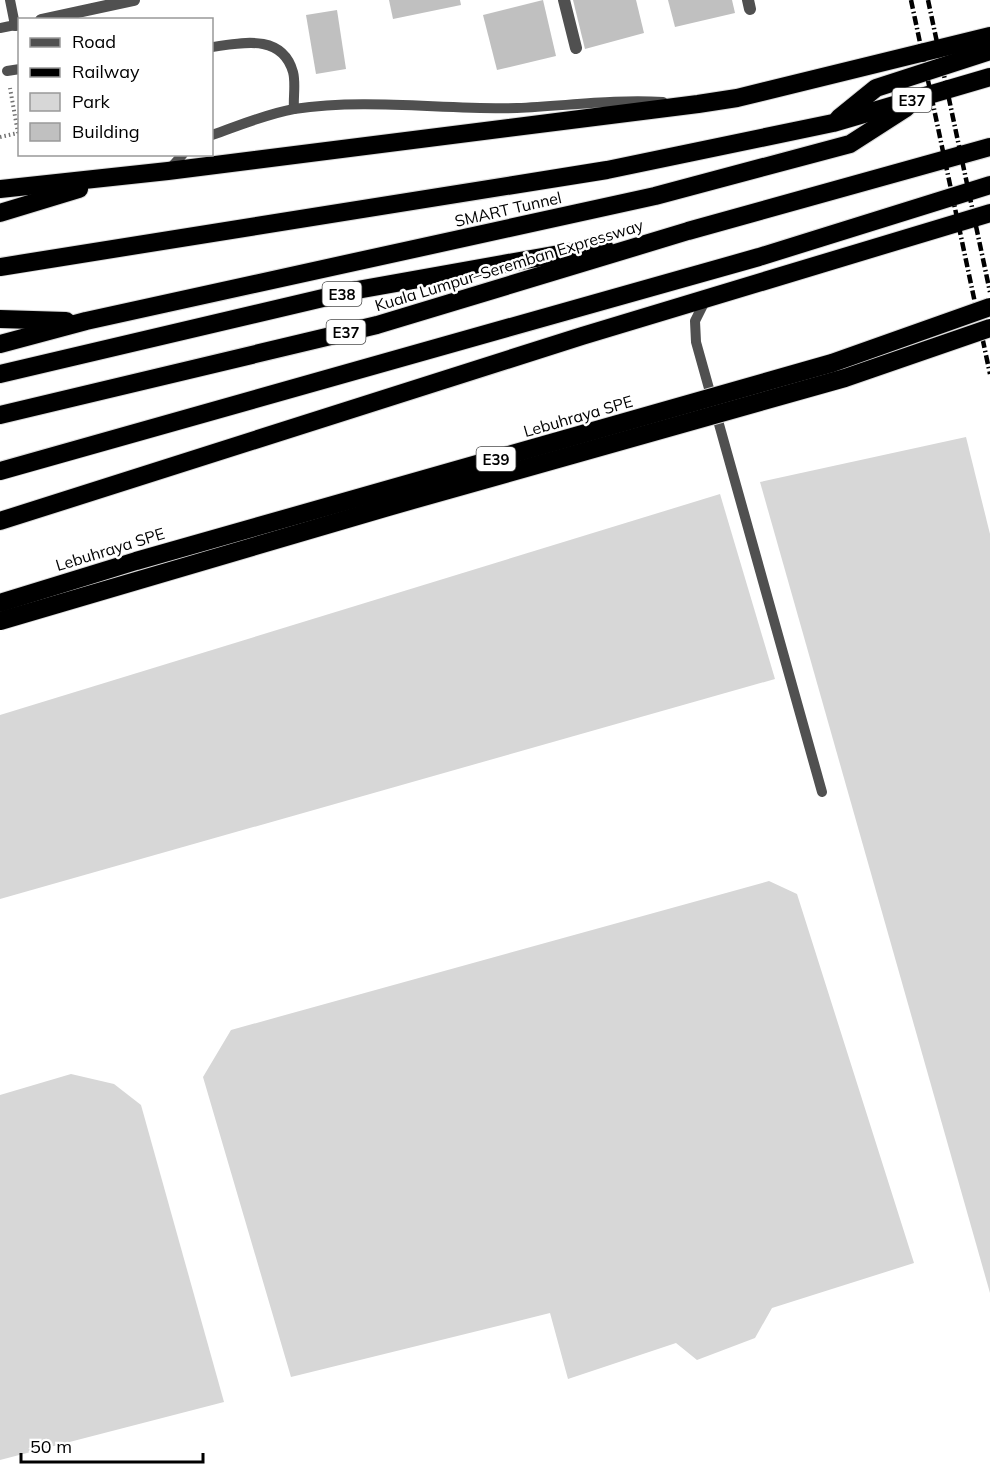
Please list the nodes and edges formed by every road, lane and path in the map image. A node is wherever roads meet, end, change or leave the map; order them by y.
1 (10, 0) edge
2 (134, 0) edge
3 (564, 0) edge
4 (99, 4) edge
5 (48, 18) edge
6 (17, 24) edge
7 (0, 28) edge
8 (990, 36) edge
9 (213, 46) edge
10 (576, 48) dead end
11 (990, 51) edge
12 (18, 69) edge
13 (7, 71) joint
14 (990, 77) edge
15 (924, 97) junction
16 (698, 104) junction
17 (294, 109) junction
18 (833, 123) junction
19 (213, 135) edge
20 (0, 137) edge
21 (990, 147) edge
22 (181, 156) edge
23 (168, 171) junction
24 (121, 176) junction
25 (990, 185) edge
26 (0, 189) edge
27 (0, 213) edge
28 (990, 213) edge
29 (688, 231) junction
30 (0, 267) edge
31 (706, 299) junction
32 (990, 307) edge
33 (0, 319) edge
34 (86, 321) junction
35 (990, 328) edge
36 (0, 344) edge
37 (0, 374) edge
38 (0, 415) edge
39 (0, 471) edge
40 (0, 521) edge
41 (0, 603) edge
42 (0, 621) edge
43 (822, 792) dead end

1 - 6 lane
2 - 4 street
3 - 10 street
4 - 5 street
6 - 7 lane
8 - 16 highway
9 - 17 lane
11 - 18 highway
12 - 13 lane
13 - 20 path
14 - 15 highway, E37
15 - 18 highway, E37
15 - 34 highway, SMART Tunnel / E38
16 - 17 lane
16 - 23 highway
17 - 19 lane
18 - 30 highway, E37
21 - 29 highway, Kuala Lumpur–Seremban Expressway / E37
22 - 23 lane
23 - 24 highway
24 - 26 highway
24 - 27 highway
25 - 39 highway
28 - 31 highway
29 - 37 highway, E38
29 - 38 highway, Kuala Lumpur–Seremban Expressway / E37
31 - 40 highway
31 - 43 lane
32 - 41 highway, Lebuhraya SPE / E39, bridge
33 - 34 highway, SMART Tunnel / E38
34 - 36 highway, SMART Tunnel / E38
35 - 42 highway, E39, bridge

